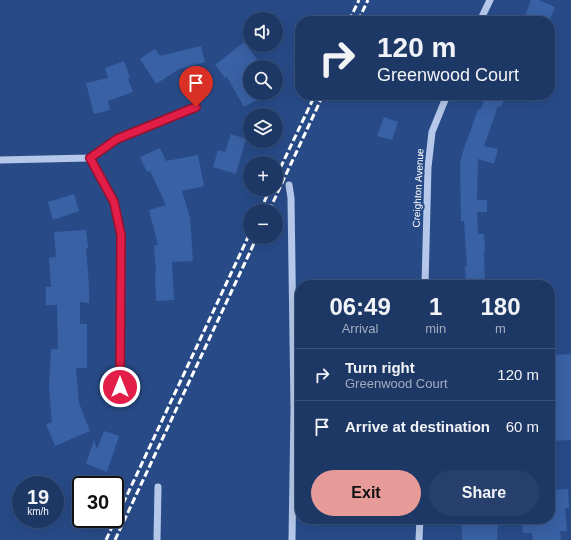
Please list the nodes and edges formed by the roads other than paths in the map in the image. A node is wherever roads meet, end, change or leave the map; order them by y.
1 (490, 0) edge
2 (482, 16) edge
3 (445, 100) edge
4 (196, 107) dead end
5 (90, 158) junction
6 (0, 160) edge
7 (289, 185) dead end
8 (425, 280) edge
9 (120, 387) dead end
10 (158, 487) dead end
11 (420, 524) edge
12 (157, 540) edge
13 (292, 540) edge
14 (419, 540) edge

1 - 2 street
3 - 8 street, Creighton Avenue
4 - 5 street
5 - 6 street
5 - 9 street
7 - 13 street
10 - 12 street
11 - 14 street

